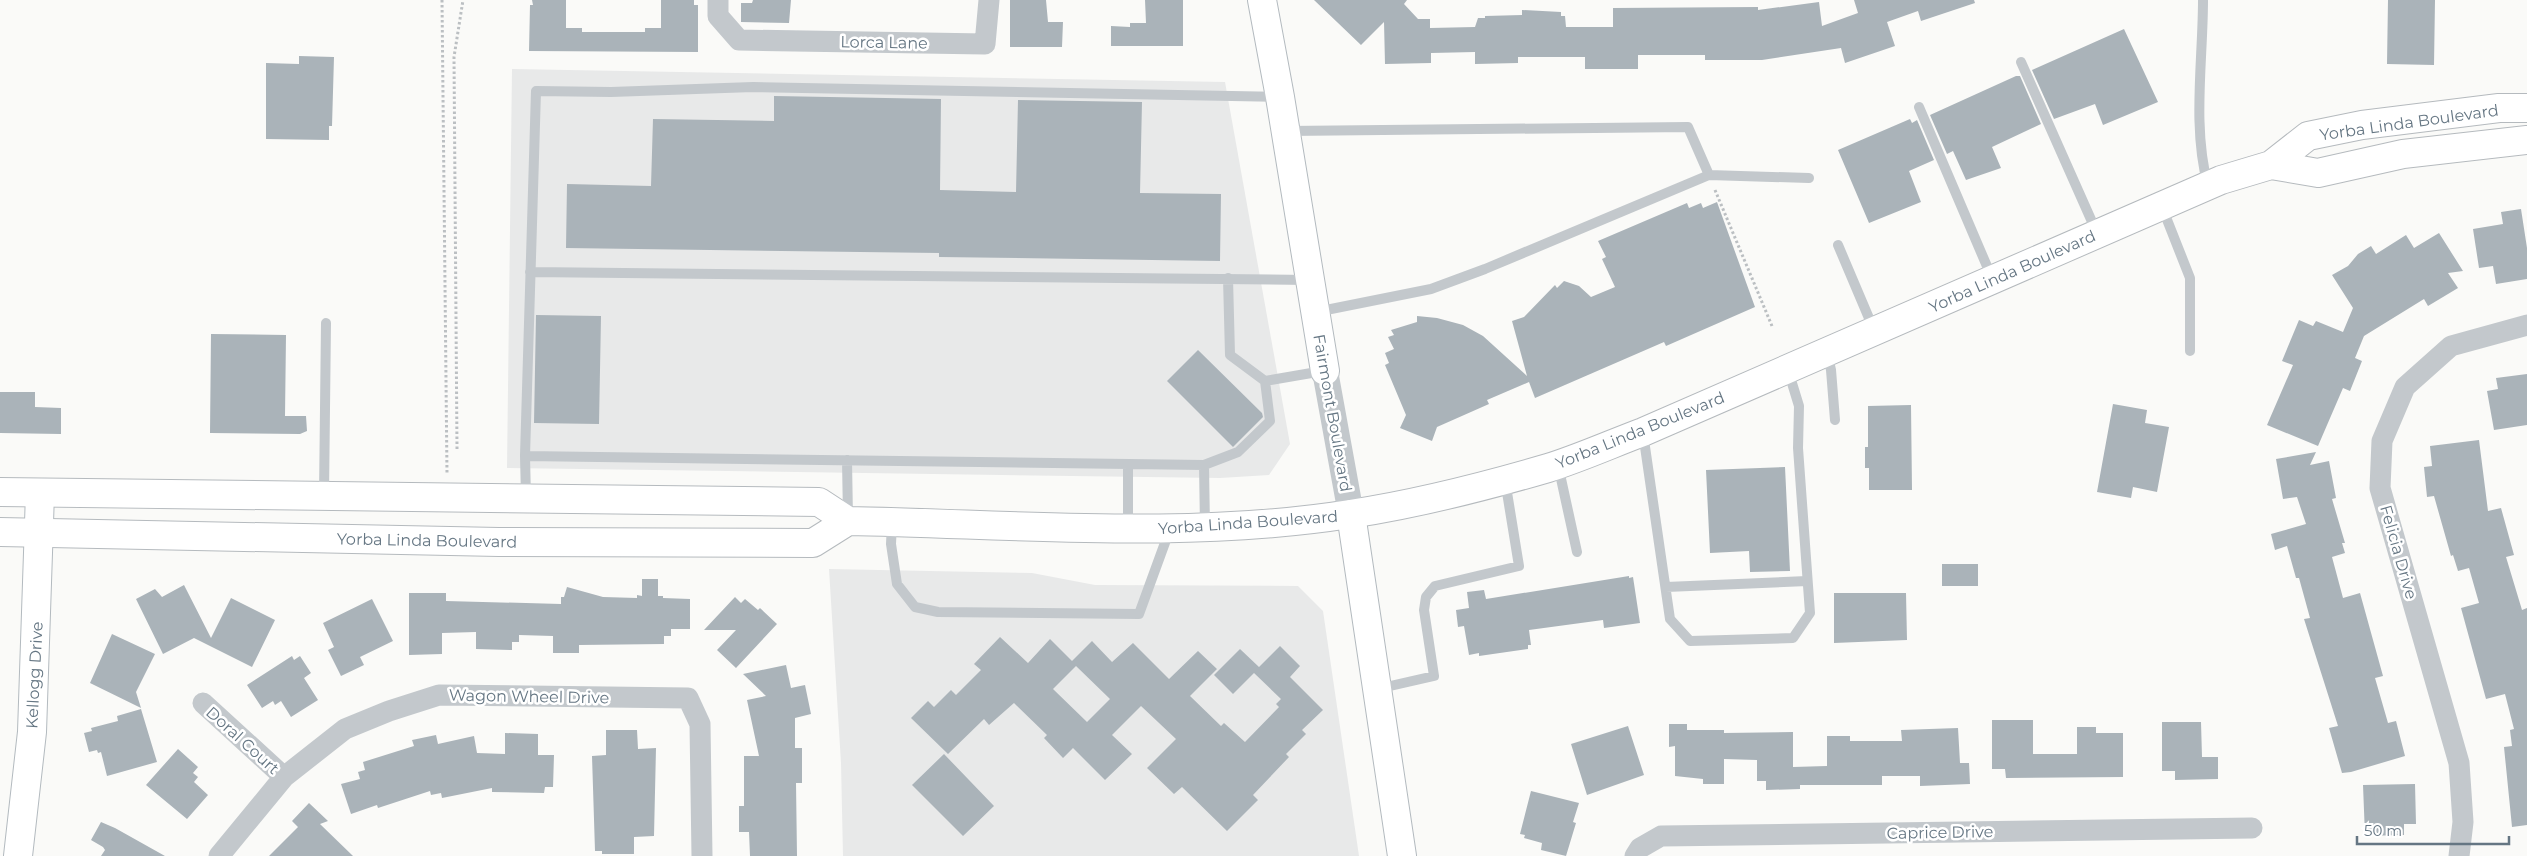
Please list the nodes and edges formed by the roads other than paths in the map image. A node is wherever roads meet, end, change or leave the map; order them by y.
1 (718, 0) edge
2 (989, 0) edge
3 (1262, 0) edge
4 (2203, 0) edge
5 (2021, 62) dead end
6 (1280, 98) junction
7 (1919, 107) dead end
8 (2527, 108) edge
9 (1286, 131) junction
10 (2527, 140) edge
11 (2271, 165) junction
12 (1709, 175) junction
13 (1809, 178) dead end
14 (2208, 186) junction
15 (2161, 206) junction
16 (2098, 234) junction
17 (1838, 246) dead end
18 (530, 272) junction
19 (1228, 278) junction
20 (1992, 279) junction
21 (1310, 280) junction
22 (1315, 312) junction
23 (326, 322) dead end
24 (2527, 325) edge
25 (1875, 331) junction
26 (2190, 351) dead end
27 (1827, 352) junction
28 (1788, 368) junction
29 (1325, 371) junction
30 (1265, 381) junction
31 (1835, 420) dead end
32 (1643, 432) junction
33 (525, 456) junction
34 (847, 460) junction
35 (1128, 464) junction
36 (1558, 464) junction
37 (1204, 465) junction
38 (1505, 479) junction
39 (0, 492) edge
40 (40, 493) junction
41 (324, 495) junction
42 (452, 497) junction
43 (526, 498) junction
44 (1351, 514) junction
45 (848, 521) junction
46 (892, 522) junction
47 (1128, 528) junction
48 (1170, 528) junction
49 (1205, 528) junction
50 (0, 532) edge
51 (39, 533) junction
52 (459, 541) junction
53 (1577, 552) dead end
54 (1807, 581) junction
55 (1666, 587) junction
56 (1377, 690) junction
57 (202, 703) dead end
58 (284, 777) junction
59 (2252, 828) dead end
60 (18, 856) edge
61 (219, 856) edge
62 (702, 856) edge
63 (1402, 856) edge
64 (1635, 856) edge
65 (2459, 856) edge

1 - 2 street, Lorca Lane
3 - 6 main road, Fairmont Boulevard
4 - 14 lane
5 - 16 lane
6 - 9 main road, Fairmont Boulevard
6 - 18 lane
7 - 20 lane
8 - 10 main road
8 - 11 main road, Yorba Linda Boulevard
9 - 12 lane
9 - 21 main road, Fairmont Boulevard
10 - 11 main road, Yorba Linda Boulevard
11 - 14 main road, Yorba Linda Boulevard
12 - 13 lane
12 - 22 lane
14 - 15 main road, Yorba Linda Boulevard
15 - 16 main road, Yorba Linda Boulevard
15 - 26 lane
16 - 20 main road, Yorba Linda Boulevard
17 - 25 lane
18 - 19 lane
18 - 33 lane
19 - 21 lane
19 - 30 lane
20 - 25 main road, Yorba Linda Boulevard
21 - 22 main road, Fairmont Boulevard
22 - 29 main road, Fairmont Boulevard
23 - 41 lane
24 - 65 street, Felicia Drive
25 - 27 main road, Yorba Linda Boulevard
27 - 28 main road, Yorba Linda Boulevard
27 - 31 lane
28 - 32 main road, Yorba Linda Boulevard
28 - 54 lane
29 - 30 lane
29 - 44 street, Fairmont Boulevard
30 - 37 lane
32 - 36 main road, Yorba Linda Boulevard
32 - 55 lane
33 - 34 lane
33 - 43 lane
34 - 35 lane
34 - 45 lane
35 - 37 lane
35 - 47 lane
36 - 38 main road, Yorba Linda Boulevard
36 - 53 lane
37 - 49 lane
38 - 44 main road, Yorba Linda Boulevard
38 - 56 lane
39 - 40 main road
40 - 41 main road
40 - 51 main road, Kellogg Drive
41 - 42 main road
42 - 43 main road
42 - 52 main road
43 - 45 main road
44 - 49 main road, Yorba Linda Boulevard
44 - 56 main road, Fairmont Boulevard
45 - 46 main road, Yorba Linda Boulevard
45 - 52 main road, Yorba Linda Boulevard
46 - 47 main road, Yorba Linda Boulevard
46 - 48 lane
47 - 48 main road, Yorba Linda Boulevard
48 - 49 main road, Yorba Linda Boulevard
50 - 51 main road, Yorba Linda Boulevard
51 - 52 main road, Yorba Linda Boulevard
51 - 60 main road, Kellogg Drive
54 - 55 lane
54 - 55 lane
56 - 63 main road, Fairmont Boulevard
57 - 58 street, Doral Court
58 - 61 street, Wagon Wheel Drive
58 - 62 street, Wagon Wheel Drive
59 - 64 street, Caprice Drive

